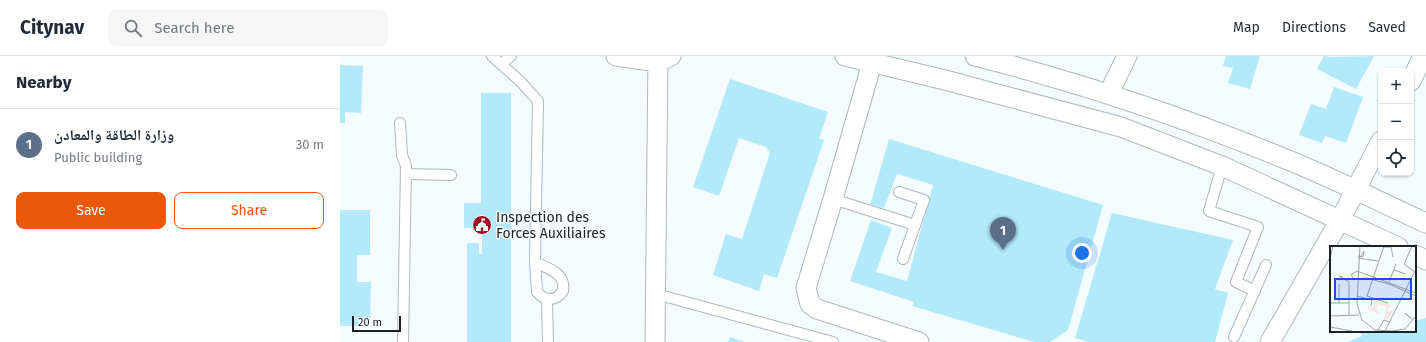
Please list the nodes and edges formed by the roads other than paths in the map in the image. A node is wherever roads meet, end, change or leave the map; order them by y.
1 (492, 56) edge
2 (511, 56) edge
3 (616, 56) edge
4 (845, 56) edge
5 (974, 56) edge
6 (1127, 56) edge
7 (1423, 56) edge
8 (662, 58) edge
9 (873, 59) edge
10 (501, 64) junction
11 (1414, 75) edge
12 (1109, 93) junction
13 (400, 123) dead end
14 (1378, 147) edge
15 (1222, 166) junction
16 (406, 174) junction
17 (451, 175) dead end
18 (1355, 190) junction
19 (899, 192) dead end
20 (833, 199) junction
21 (1340, 220) junction
22 (1426, 224) edge
23 (915, 225) junction
24 (1396, 246) edge
25 (1416, 255) edge
26 (903, 259) dead end
27 (1426, 260) edge
28 (535, 262) junction
29 (1266, 265) dead end
30 (1255, 290) junction
31 (656, 294) junction
32 (548, 300) junction
33 (1234, 337) dead end
34 (403, 342) edge
35 (548, 342) edge
36 (655, 342) edge
37 (833, 342) edge
38 (919, 342) edge
39 (1270, 342) edge

1 - 10 lane
2 - 10 lane
3 - 8 street
4 - 9 street
5 - 12 street
6 - 12 street
7 - 11 street
8 - 31 street
9 - 15 street
9 - 20 street
10 - 28 lane
12 - 18 street
13 - 16 lane
14 - 18 street
15 - 21 street
15 - 30 lane
16 - 17 lane
16 - 34 lane
18 - 21 street
18 - 22 street
19 - 23 lane
20 - 23 lane
20 - 38 street
21 - 24 street
21 - 39 street
23 - 26 lane
25 - 27 street
28 - 32 lane
28 - 32 lane
29 - 30 lane
30 - 33 lane
31 - 36 street
31 - 37 lane
32 - 35 lane

